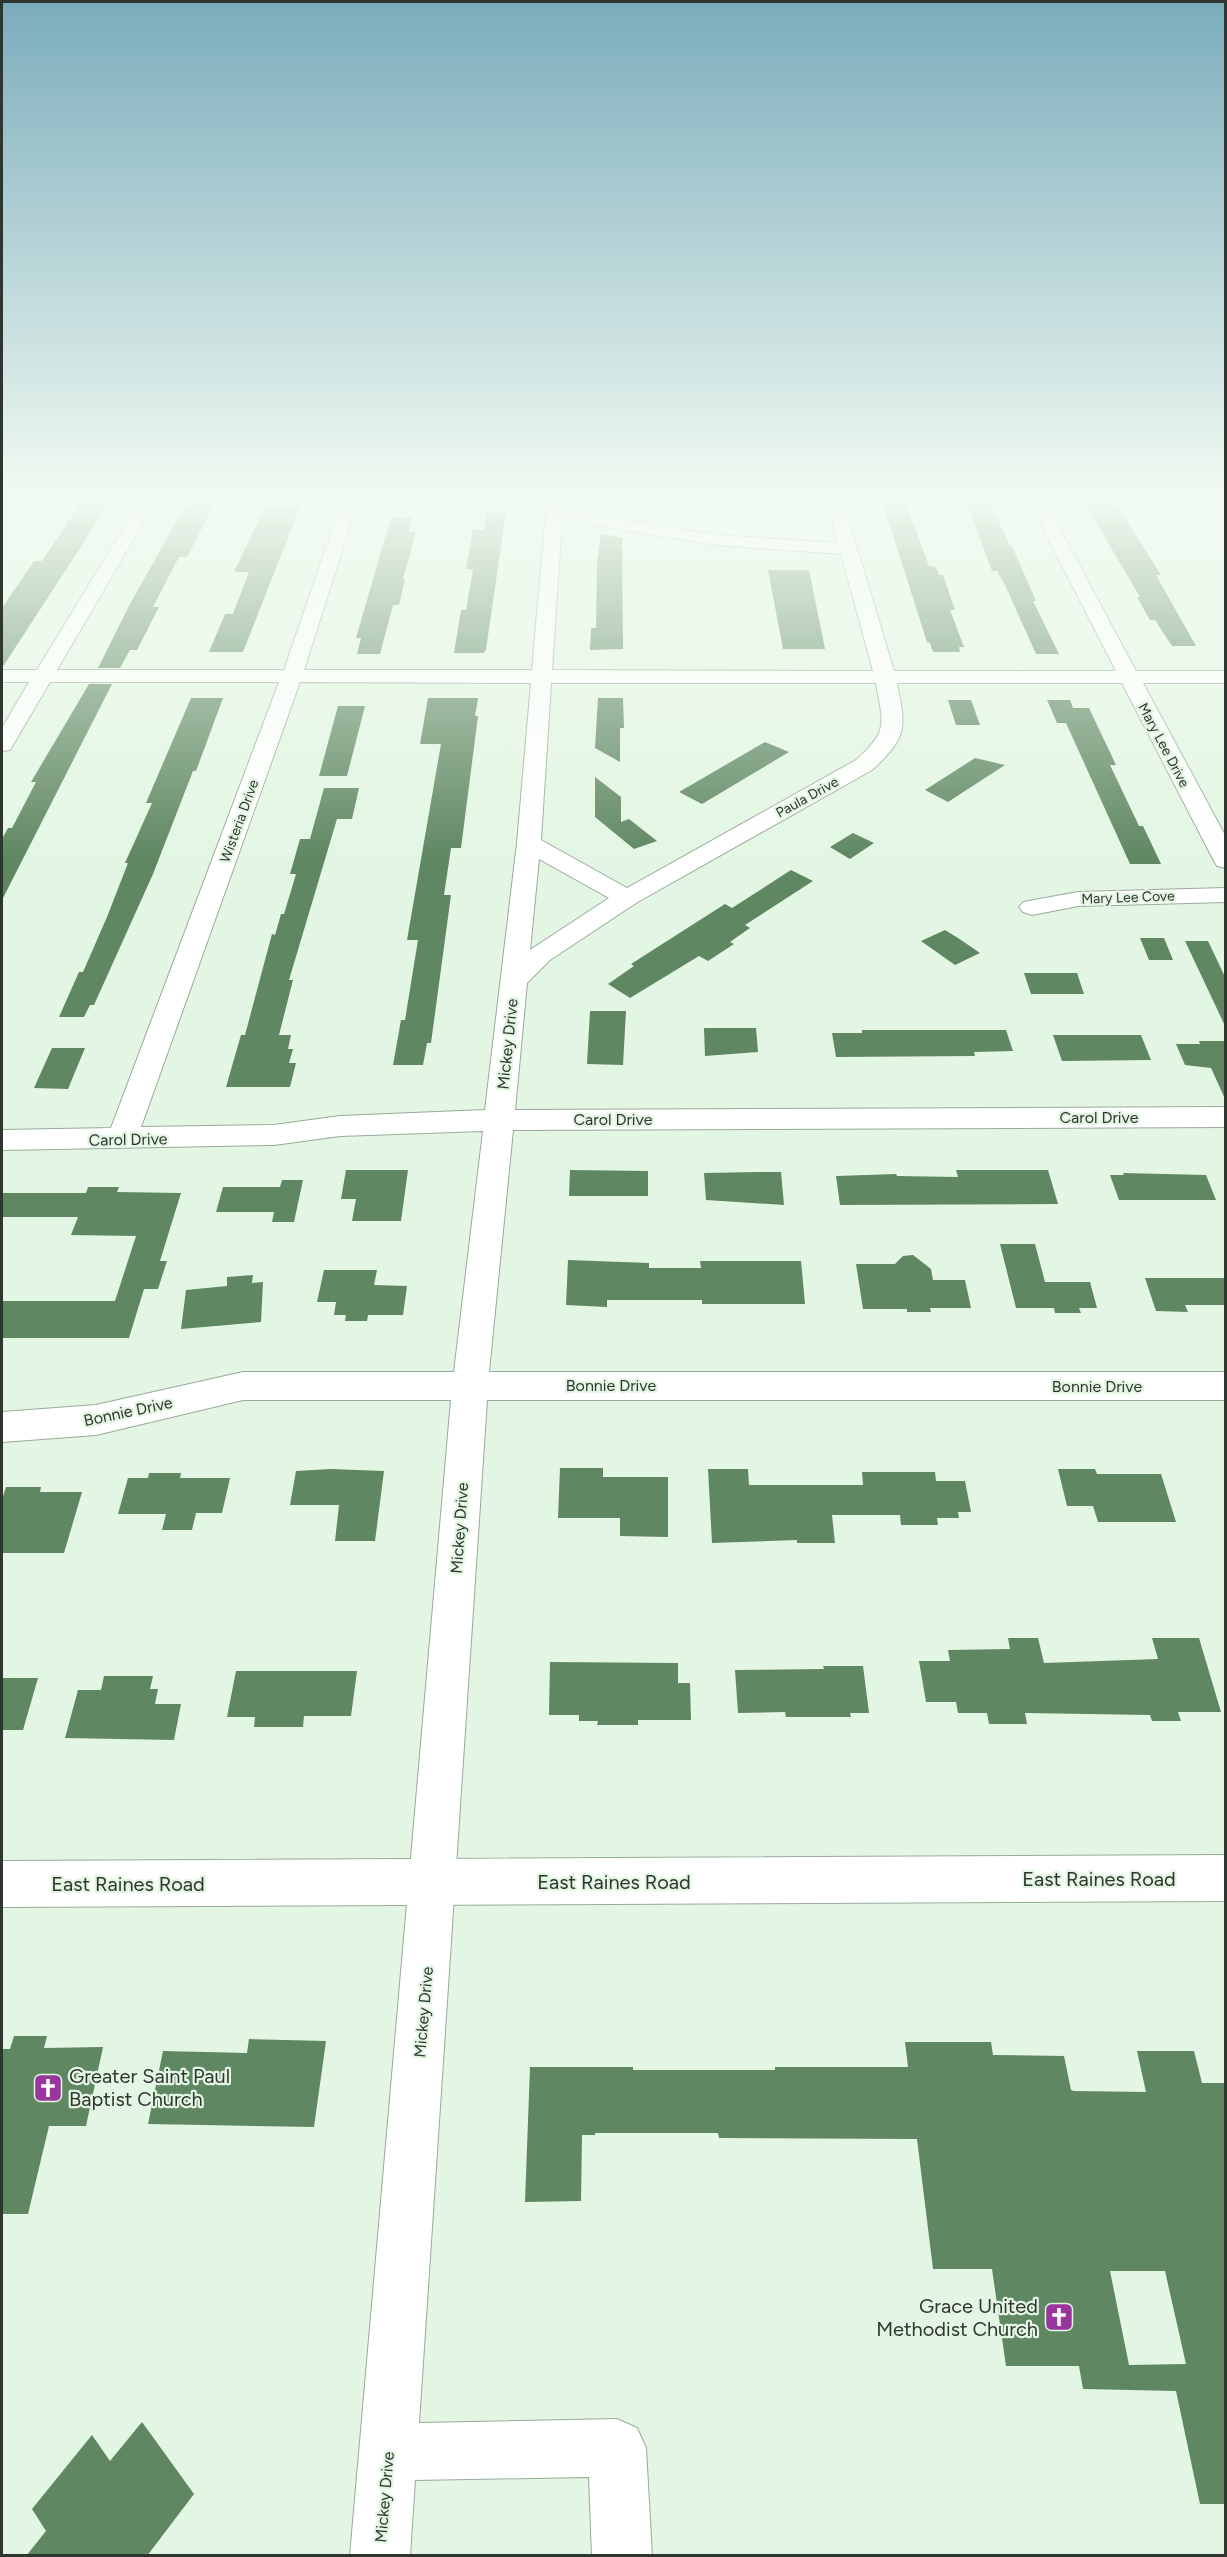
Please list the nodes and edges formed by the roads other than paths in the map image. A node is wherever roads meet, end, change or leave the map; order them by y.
1 (76, 620) edge
2 (310, 620) edge
3 (545, 620) edge
4 (869, 620) edge
5 (1099, 620) edge
6 (540, 675) junction
7 (2, 676) edge
8 (43, 676) junction
9 (292, 676) junction
10 (885, 676) junction
11 (1128, 677) junction
12 (1226, 677) edge
13 (2, 745) edge
14 (529, 843) junction
15 (1226, 861) edge
16 (1226, 895) edge
17 (627, 898) junction
18 (1032, 907) dead end
19 (513, 982) junction
20 (1226, 1117) edge
21 (499, 1120) junction
22 (122, 1139) junction
23 (2, 1140) edge
24 (470, 1385) junction
25 (1226, 1386) edge
26 (2, 1427) edge
27 (1226, 1878) edge
28 (2, 1884) edge
29 (433, 1884) junction
30 (388, 2452) junction
31 (380, 2556) edge
32 (622, 2556) edge

1 - 8 street
2 - 9 street, Wisteria Drive
3 - 6 street, Mickey Drive
4 - 10 street, Paula Drive
5 - 11 street, Mary Lee Drive
6 - 9 street
6 - 10 street
6 - 14 street, Mickey Drive
7 - 8 street
8 - 9 street
8 - 13 street
9 - 22 street, Wisteria Drive
10 - 11 street
10 - 17 street, Paula Drive
11 - 12 street
11 - 15 street, Mary Lee Drive
14 - 17 street
14 - 19 street, Mickey Drive
16 - 18 street, Mary Lee Cove
17 - 19 street, Paula Drive
19 - 21 street, Mickey Drive
20 - 21 street, Carol Drive
21 - 22 street, Carol Drive
21 - 24 street, Mickey Drive
22 - 23 street, Carol Drive
24 - 25 street, Bonnie Drive
24 - 26 street, Bonnie Drive
24 - 29 street, Mickey Drive
27 - 29 street, East Raines Road
28 - 29 street, East Raines Road
29 - 30 street, Mickey Drive
30 - 31 street, Mickey Drive
30 - 32 street

